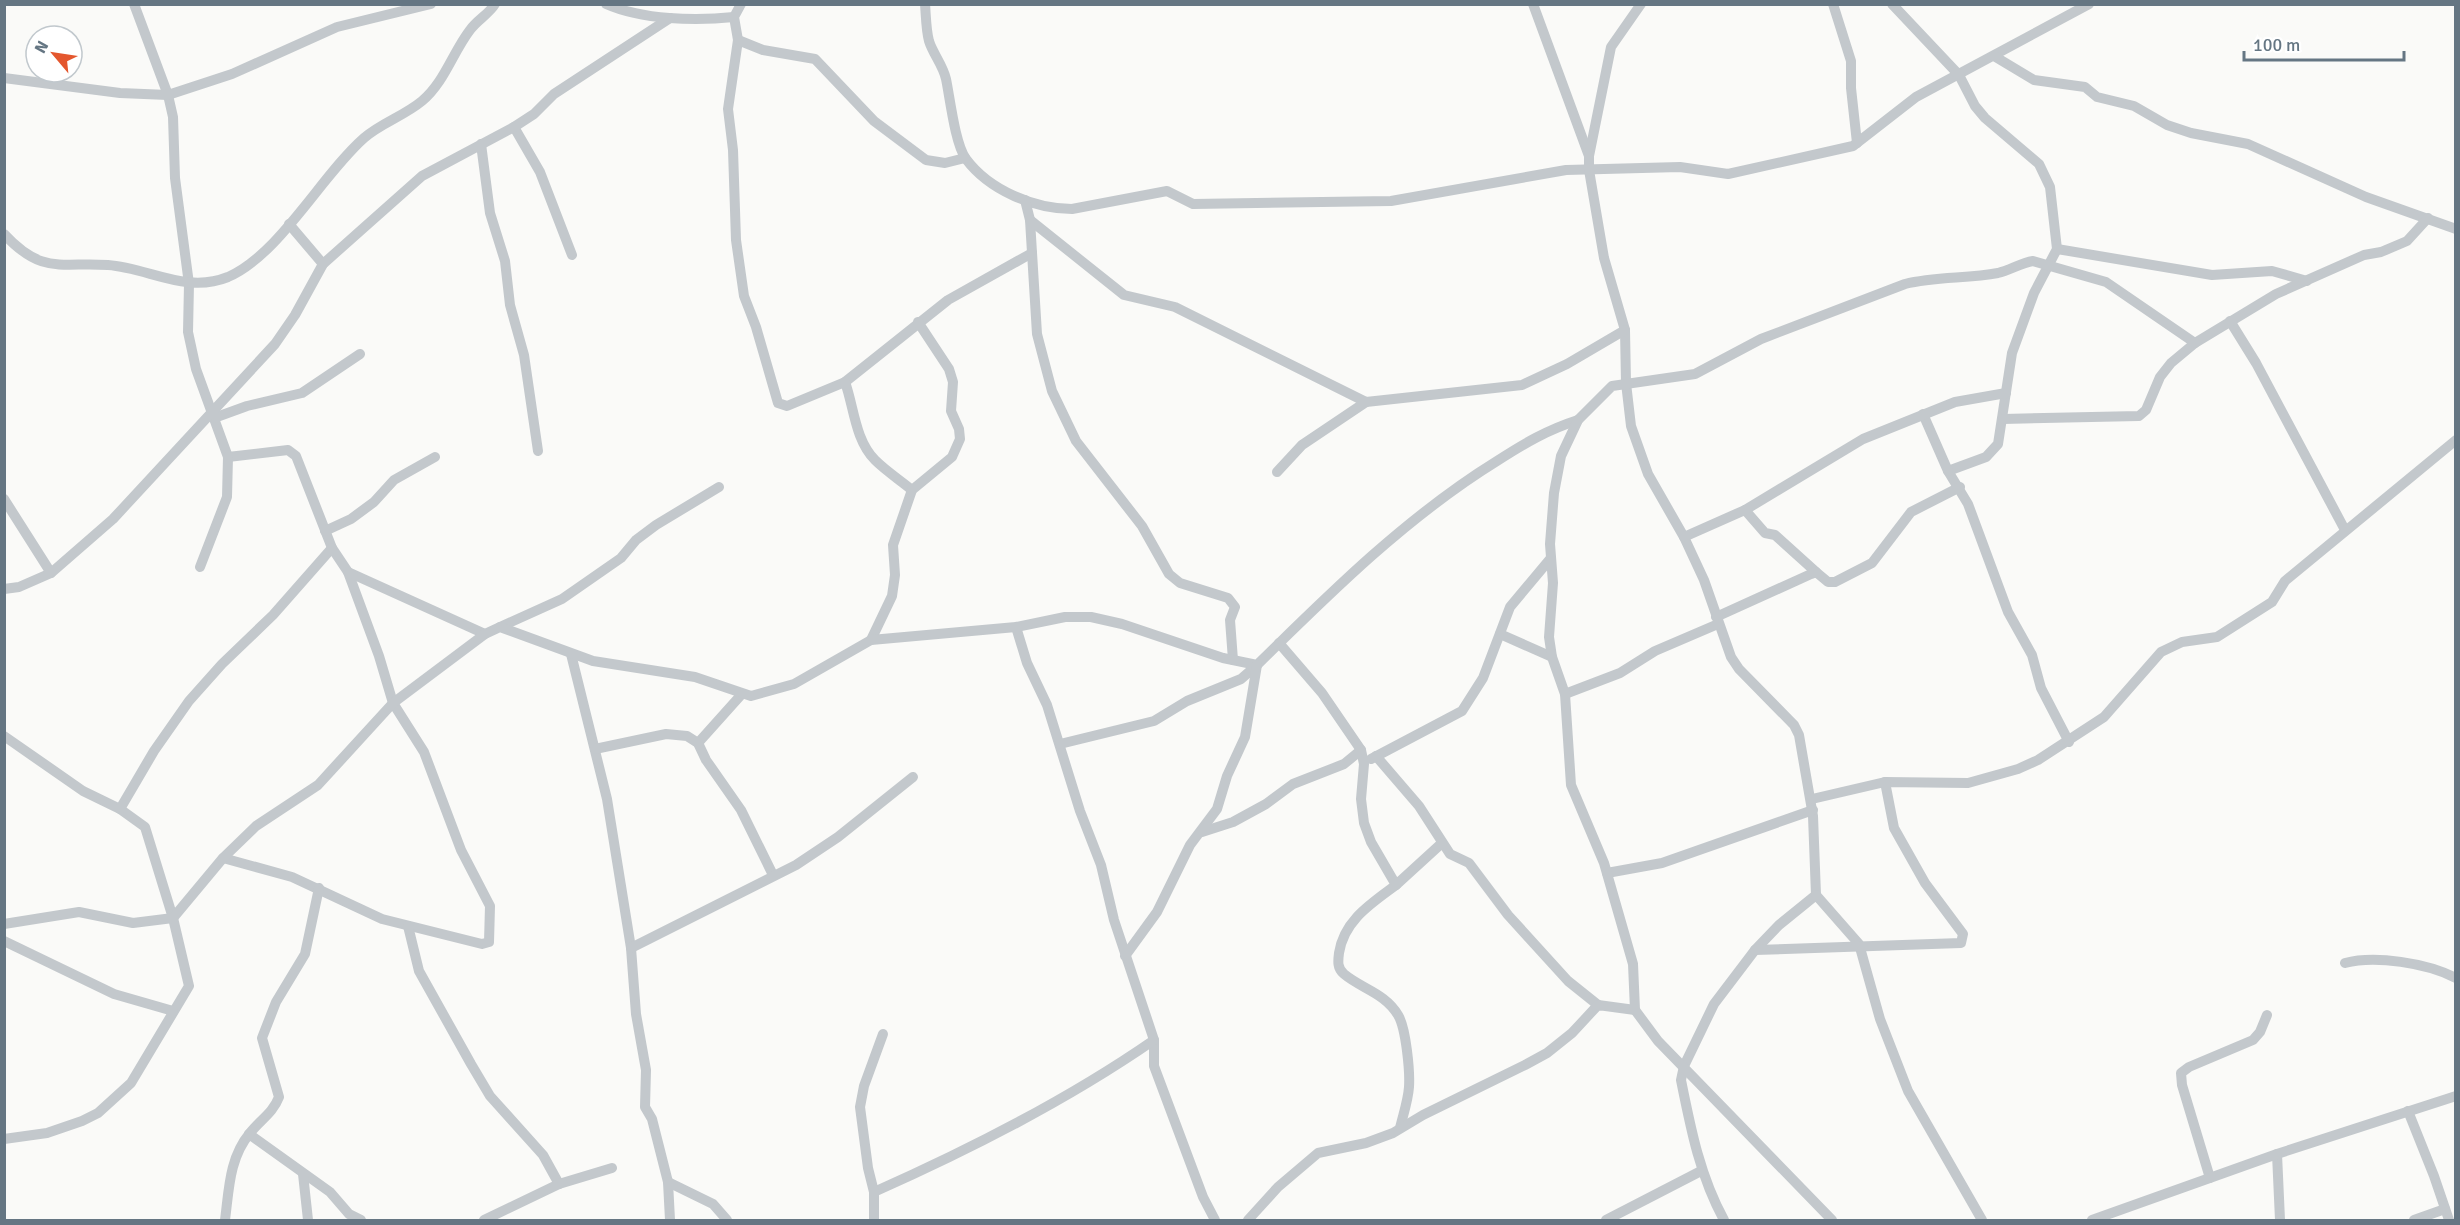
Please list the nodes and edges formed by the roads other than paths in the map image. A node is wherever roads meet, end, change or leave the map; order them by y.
1 (134, 4) edge
2 (431, 4) edge
3 (606, 4) edge
4 (741, 4) edge
5 (925, 4) edge
6 (1533, 4) edge
7 (1641, 4) edge
8 (1833, 4) edge
9 (1892, 4) edge
10 (2089, 4) edge
11 (496, 6) edge
12 (734, 17) junction
13 (670, 18) junction
14 (738, 40) junction
15 (1994, 56) junction
16 (1959, 75) junction
17 (4, 78) edge
18 (168, 95) junction
19 (514, 127) junction
20 (1857, 143) junction
21 (481, 144) junction
22 (1589, 156) junction
23 (965, 158) junction
24 (1589, 170) junction
25 (1025, 200) junction
26 (2428, 218) junction
27 (1030, 220) junction
28 (289, 224) junction
29 (2456, 229) edge
30 (4, 234) edge
31 (2057, 249) junction
32 (1032, 254) junction
33 (572, 255) dead end
34 (323, 264) junction
35 (2048, 266) junction
36 (2307, 281) junction
37 (189, 284) junction
38 (2230, 321) junction
39 (918, 322) junction
40 (1625, 330) junction
41 (2195, 343) junction
42 (360, 354) dead end
43 (845, 381) junction
44 (1626, 382) junction
45 (2006, 393) junction
46 (1366, 402) junction
47 (1923, 414) junction
48 (214, 416) junction
49 (2003, 419) junction
50 (1578, 420) junction
51 (2456, 440) edge
52 (538, 451) dead end
53 (228, 457) junction
54 (435, 457) dead end
55 (1948, 471) junction
56 (1276, 472) dead end
57 (718, 486) dead end
58 (1960, 487) junction
59 (912, 490) junction
60 (4, 499) edge
61 (1745, 510) junction
62 (2345, 530) junction
63 (325, 531) junction
64 (1684, 537) junction
65 (332, 548) junction
66 (1551, 558) junction
67 (200, 567) dead end
68 (348, 572) junction
69 (1816, 572) junction
70 (51, 573) junction
71 (4, 589) edge
72 (1717, 620) junction
73 (500, 627) junction
74 (1016, 627) junction
75 (485, 634) junction
76 (1500, 634) junction
77 (871, 640) junction
78 (1279, 643) junction
79 (571, 654) junction
80 (1552, 657) junction
81 (1233, 660) junction
82 (1257, 664) junction
83 (741, 694) junction
84 (1565, 694) junction
85 (393, 703) junction
86 (4, 736) edge
87 (2069, 742) junction
88 (698, 743) junction
89 (1060, 744) junction
90 (595, 749) junction
91 (1361, 750) junction
92 (1376, 756) junction
93 (1364, 764) junction
94 (913, 777) dead end
95 (1885, 782) junction
96 (1812, 804) junction
97 (120, 809) junction
98 (1202, 832) junction
99 (1442, 843) junction
100 (223, 858) junction
101 (1607, 873) junction
102 (773, 875) junction
103 (1396, 885) junction
104 (319, 888) junction
105 (1816, 895) junction
106 (173, 918) junction
107 (4, 924) edge
108 (408, 926) junction
109 (4, 941) edge
110 (1859, 944) junction
111 (631, 948) junction
112 (1755, 950) junction
113 (1125, 956) junction
114 (2345, 963) dead end
115 (2456, 978) edge
116 (1598, 1005) junction
117 (1635, 1010) junction
118 (173, 1011) junction
119 (2267, 1015) dead end
120 (883, 1034) dead end
121 (1154, 1040) junction
122 (1684, 1066) junction
123 (2456, 1096) edge
124 (2409, 1111) junction
125 (1400, 1128) junction
126 (249, 1134) junction
127 (4, 1140) edge
128 (2277, 1154) junction
129 (612, 1168) dead end
130 (1701, 1171) junction
131 (303, 1174) junction
132 (2210, 1178) junction
133 (668, 1182) junction
134 (559, 1184) junction
135 (874, 1192) junction
136 (2447, 1215) edge
137 (225, 1221) edge
138 (308, 1221) edge
139 (361, 1221) edge
140 (484, 1221) edge
141 (670, 1221) edge
142 (727, 1221) edge
143 (874, 1221) edge
144 (1215, 1221) edge
145 (1248, 1221) edge
146 (1606, 1221) edge
147 (1724, 1221) edge
148 (1832, 1221) edge
149 (1982, 1221) edge
150 (2092, 1221) edge
151 (2280, 1221) edge
152 (2414, 1221) edge

1 - 18 street
2 - 18 street
3 - 13 street
4 - 12 street
5 - 23 street
6 - 22 street
7 - 22 street
8 - 20 street
9 - 16 street
10 - 15 street
11 - 28 street
12 - 13 street
12 - 14 street
13 - 19 street
14 - 23 street
14 - 43 street
15 - 16 street
15 - 26 street
16 - 20 street
16 - 31 street
17 - 18 street
18 - 37 street
19 - 21 street
19 - 33 street
20 - 24 street
21 - 34 street
21 - 52 street
22 - 24 street
23 - 25 street
24 - 25 street
24 - 40 street
25 - 27 street
26 - 29 street
26 - 36 street
27 - 32 street
27 - 46 street
28 - 34 street
28 - 37 street
30 - 37 street
31 - 35 street
31 - 36 street
32 - 39 street
32 - 81 street
34 - 48 street
35 - 41 street
35 - 44 street
35 - 45 street
36 - 38 street
37 - 48 street
38 - 41 street
38 - 62 street
39 - 43 street
39 - 59 street
40 - 44 street
40 - 46 street
41 - 49 street
42 - 48 street
43 - 59 street
44 - 50 street
44 - 64 street
45 - 47 street
45 - 49 street
46 - 56 street
47 - 55 street
47 - 61 street
48 - 53 street
48 - 70 street
49 - 55 street
50 - 66 street
50 - 78 street
51 - 62 street
53 - 63 street
53 - 67 street
54 - 63 street
55 - 58 street
57 - 73 street
58 - 69 street
58 - 87 street
59 - 77 street
60 - 70 street
61 - 64 street
61 - 69 street
62 - 87 street
63 - 65 street
64 - 72 street
65 - 68 street
65 - 97 street
66 - 76 street
66 - 80 street
68 - 75 street
68 - 85 street
69 - 72 street
70 - 71 street
72 - 84 street
72 - 96 street
73 - 75 street
73 - 79 street
74 - 77 street
74 - 81 street
74 - 89 street
75 - 85 street
76 - 80 street
76 - 92 street
77 - 83 street
78 - 82 street
78 - 91 street
79 - 83 street
79 - 90 street
80 - 84 street
81 - 82 street
82 - 89 street
82 - 98 street
83 - 88 street
84 - 101 street
85 - 100 street
85 - 108 street
86 - 97 street
87 - 95 street
88 - 90 street
88 - 102 street
89 - 113 street
90 - 111 street
91 - 93 street
91 - 98 street
92 - 93 street
92 - 99 street
93 - 103 street
94 - 102 street
95 - 96 street
95 - 110 street
96 - 101 street
96 - 105 street
97 - 106 street
98 - 113 street
99 - 103 street
99 - 116 street
100 - 104 street
100 - 106 street
101 - 117 street
102 - 111 street
103 - 125 street
104 - 108 street
104 - 126 street
105 - 110 street
105 - 112 street
106 - 107 street
106 - 118 street
108 - 134 street
109 - 118 street
110 - 112 street
110 - 149 street
111 - 133 street
112 - 122 street
113 - 121 street
114 - 115 street
116 - 117 street
116 - 125 street
117 - 122 street
118 - 127 street
119 - 132 street
120 - 135 street
121 - 135 street
121 - 144 street
122 - 130 street
122 - 148 street
123 - 124 street
124 - 128 street
124 - 136 street
125 - 145 street
126 - 131 street
126 - 137 street
128 - 132 street
128 - 151 street
129 - 134 street
130 - 146 street
130 - 147 street
131 - 138 street
131 - 139 street
132 - 150 street
133 - 141 street
133 - 142 street
134 - 140 street
135 - 143 street
136 - 152 street

